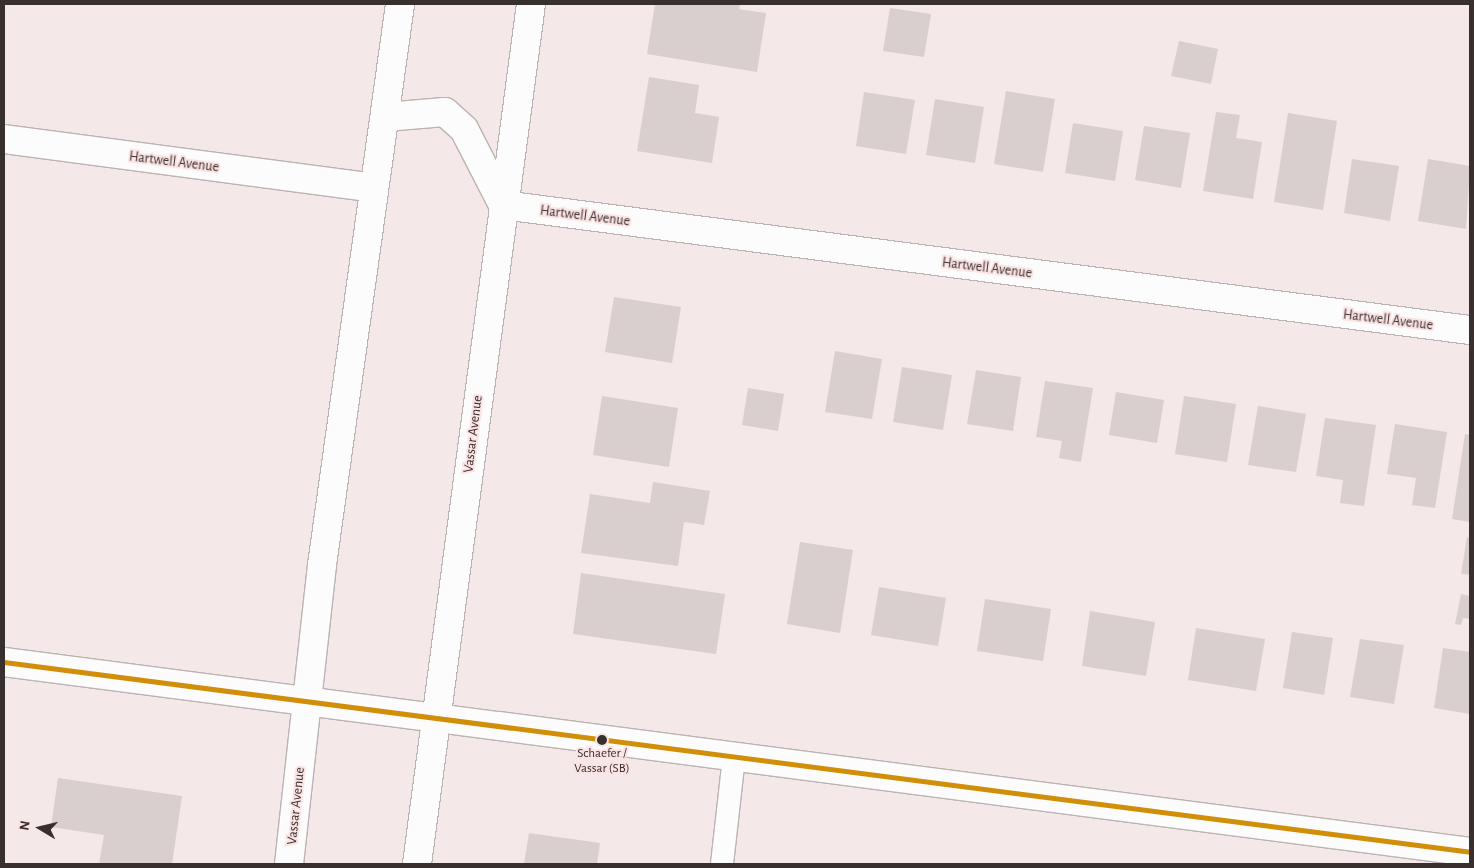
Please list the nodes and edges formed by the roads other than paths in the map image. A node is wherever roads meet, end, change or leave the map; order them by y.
1 (400, 4) edge
2 (531, 4) edge
3 (385, 117) junction
4 (4, 140) edge
5 (374, 188) junction
6 (503, 205) junction
7 (1470, 330) edge
8 (4, 662) edge
9 (307, 701) junction
10 (436, 718) junction
11 (734, 756) junction
12 (1470, 852) edge
13 (289, 864) edge
14 (417, 864) edge
15 (722, 864) edge

1 - 3 street, Vassar Avenue
2 - 6 street, Vassar Avenue
3 - 5 street, Vassar Avenue
3 - 6 street
4 - 5 street, Hartwell Avenue
5 - 9 street, Vassar Avenue
6 - 7 street, Hartwell Avenue
6 - 10 street, Vassar Avenue
8 - 9 street
9 - 10 street
9 - 13 street, Vassar Avenue
10 - 11 street
10 - 14 street, Vassar Avenue
11 - 12 street
11 - 15 lane

